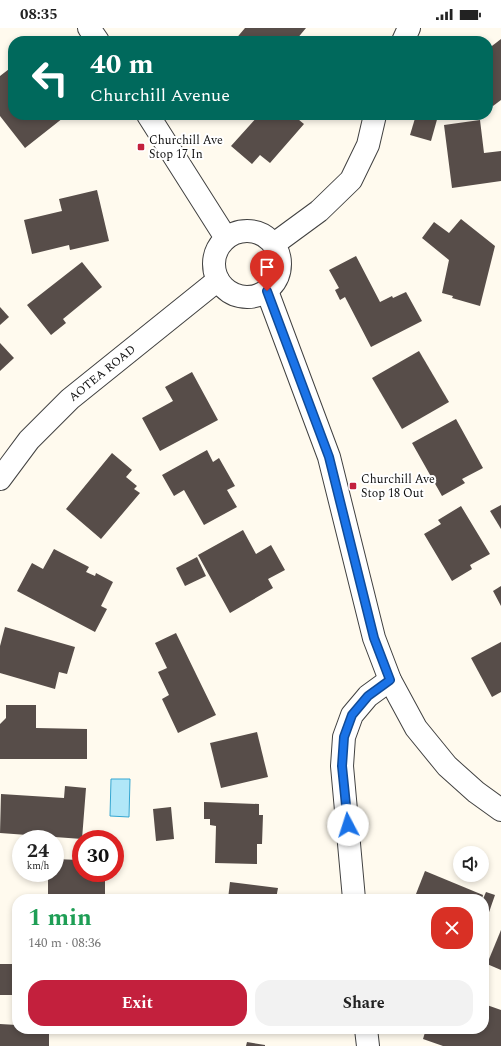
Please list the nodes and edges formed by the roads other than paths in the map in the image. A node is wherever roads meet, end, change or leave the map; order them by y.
1 (151, 120) edge
2 (374, 120) edge
3 (226, 238) junction
4 (274, 244) junction
5 (218, 280) junction
6 (267, 291) junction
7 (0, 479) edge
8 (390, 680) junction
9 (501, 810) edge
10 (354, 894) edge
11 (367, 1034) edge
12 (368, 1046) edge

1 - 3 street
2 - 4 street
3 - 4 street
3 - 5 street
4 - 6 street
5 - 6 street
5 - 7 street, AOTEA ROAD
6 - 8 street
8 - 9 street
8 - 10 street
11 - 12 street

